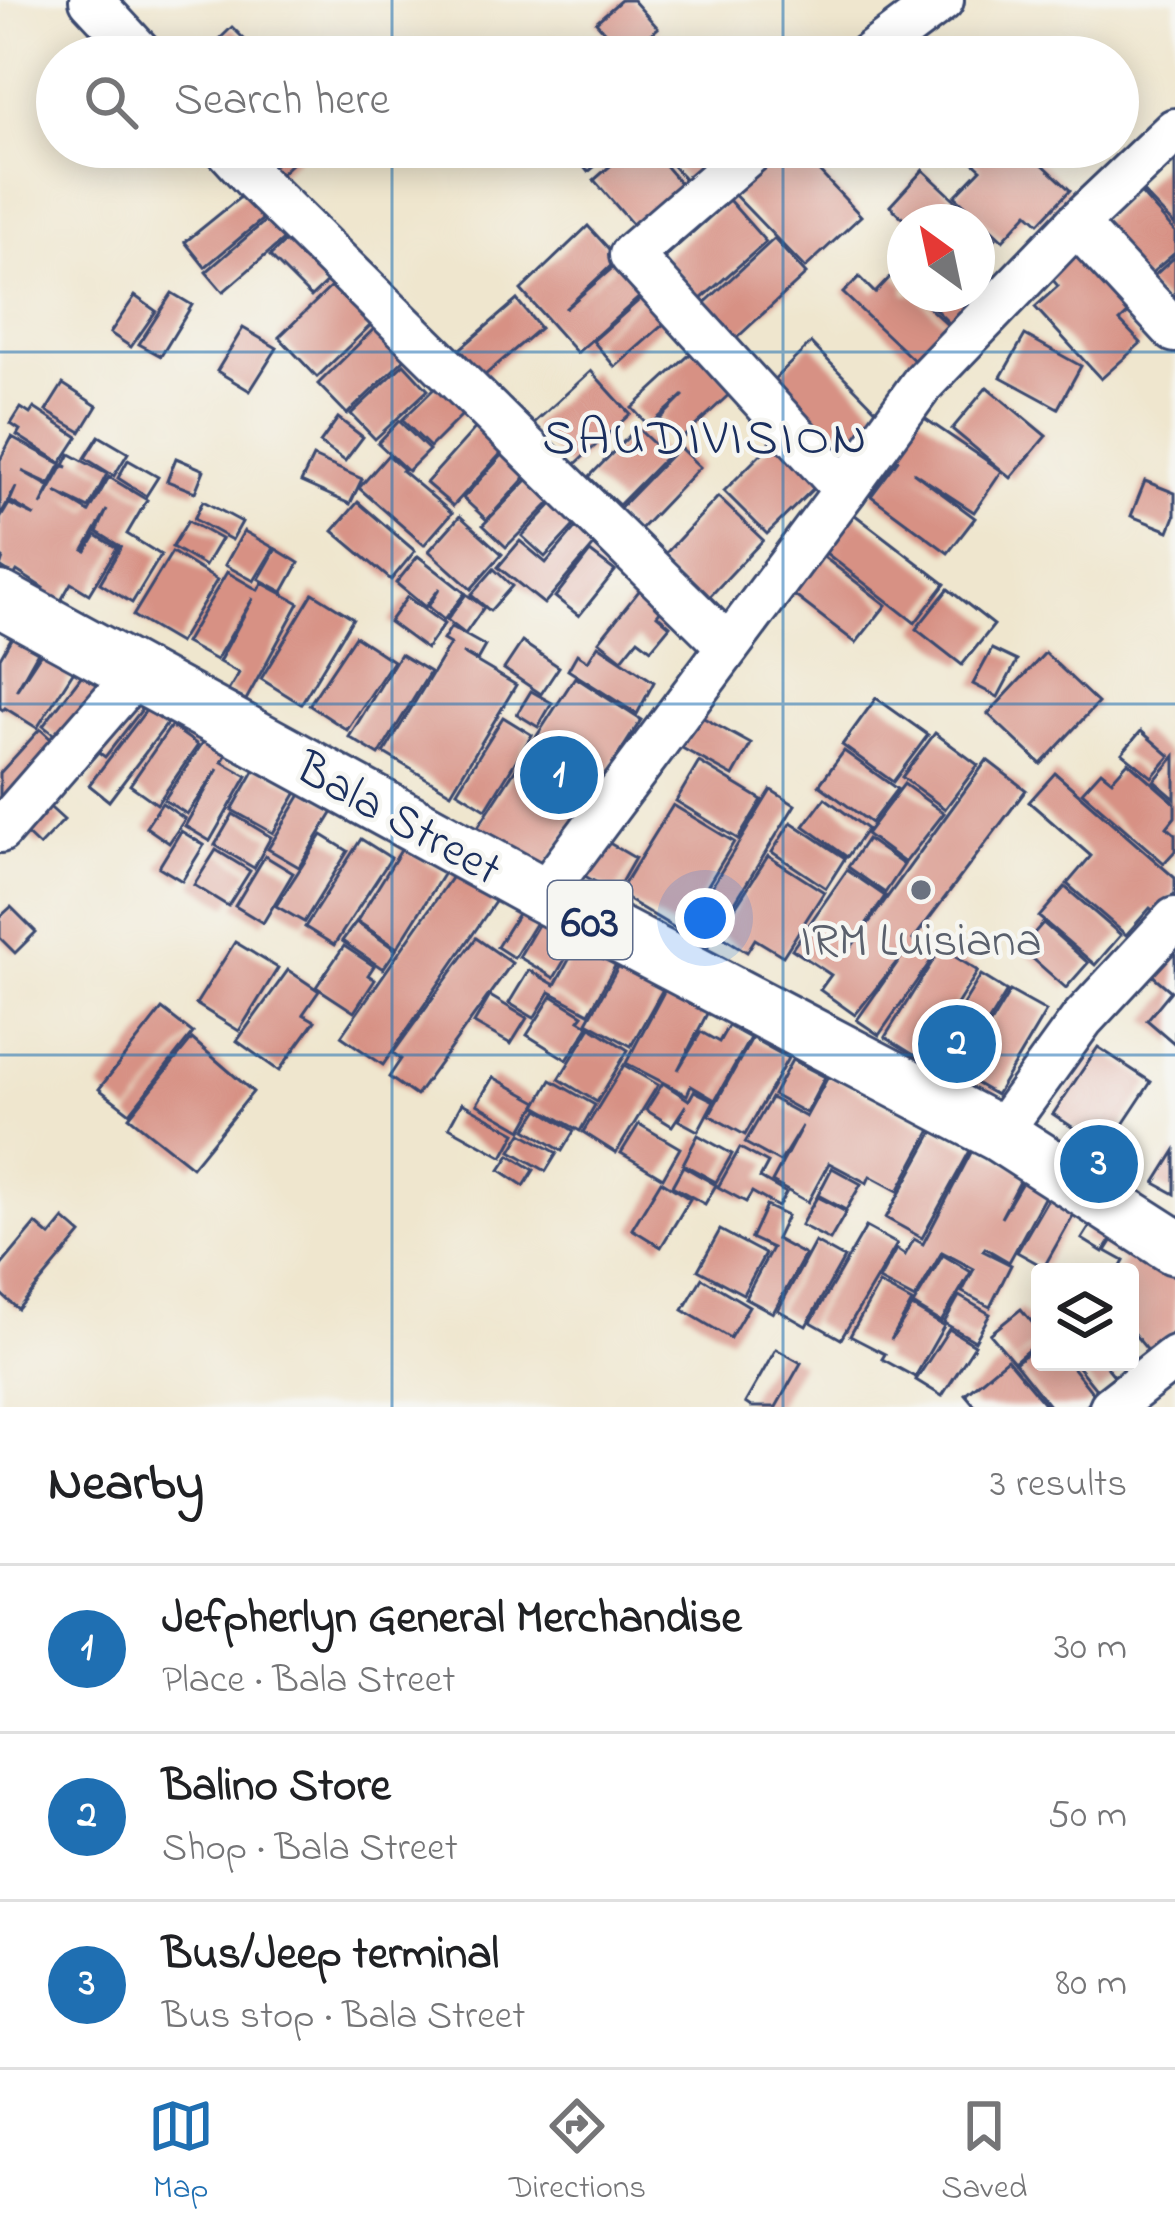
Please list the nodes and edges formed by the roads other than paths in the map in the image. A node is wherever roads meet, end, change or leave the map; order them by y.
1 (92, 0) edge
2 (942, 0) edge
3 (125, 36) edge
4 (894, 36) edge
5 (1175, 130) edge
6 (1139, 164) edge
7 (245, 168) edge
8 (732, 168) edge
9 (1135, 168) edge
10 (1076, 224) junction
11 (1175, 331) edge
12 (845, 490) junction
13 (0, 599) edge
14 (728, 646) junction
15 (138, 672) junction
16 (0, 831) edge
17 (543, 895) junction
18 (1175, 919) edge
19 (999, 1134) junction
20 (1175, 1246) edge
21 (1175, 1358) edge
22 (1111, 1407) edge

1 - 3 street
2 - 4 street
5 - 6 street
7 - 14 street
8 - 12 street
9 - 10 street
10 - 11 street
10 - 12 street
12 - 14 street
13 - 15 main road, Bala Street / 603
14 - 17 street
15 - 16 street
15 - 17 main road, Bala Street / 603
17 - 19 main road, Bala Street / 603
18 - 19 street
19 - 20 main road, Bala Street / 603
21 - 22 street

